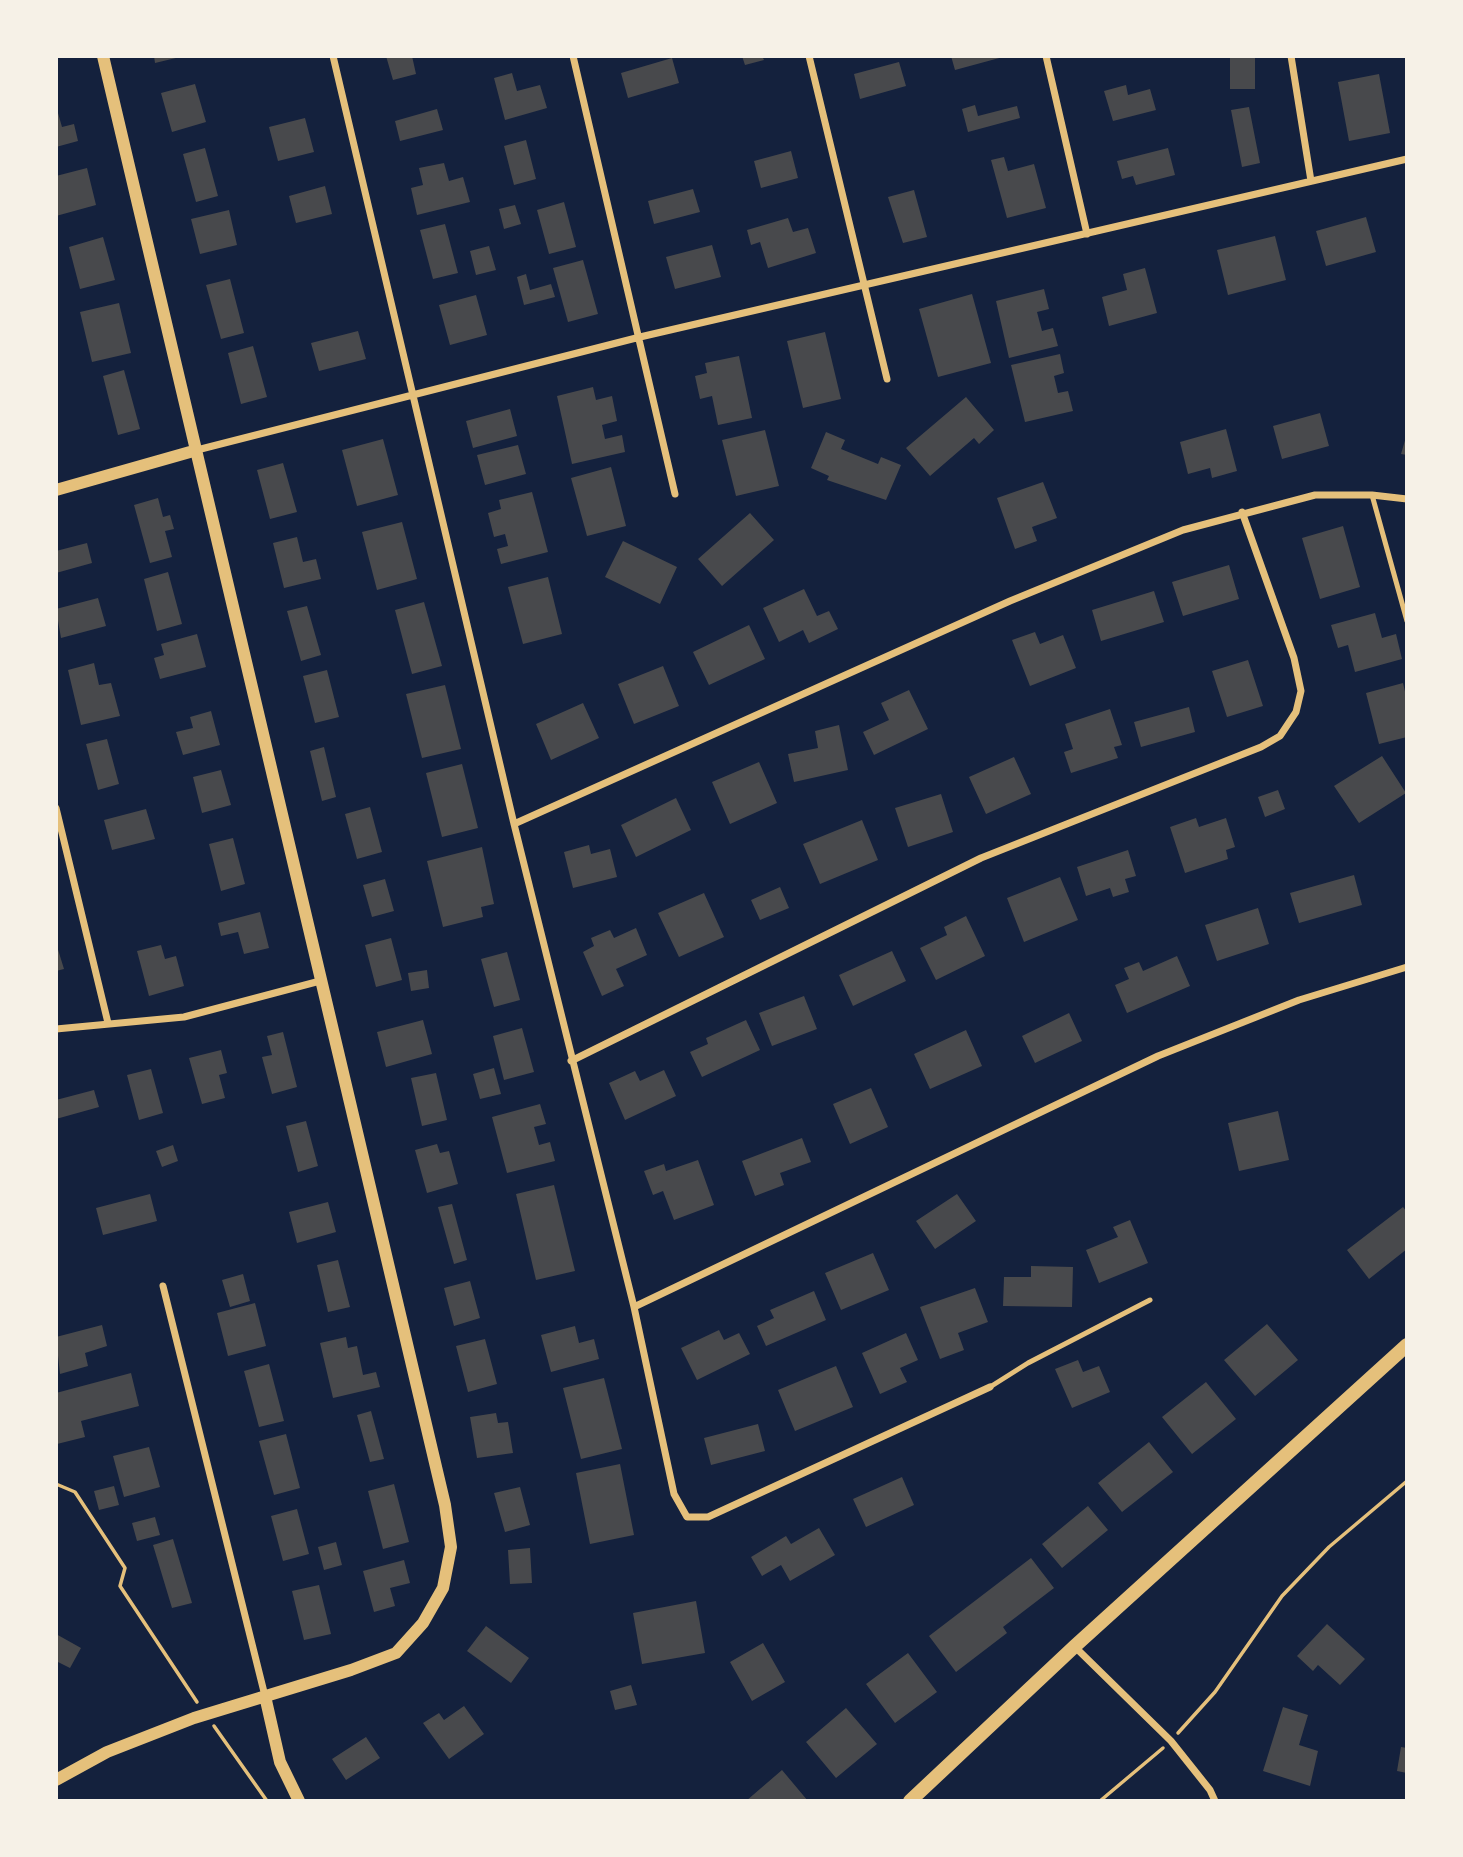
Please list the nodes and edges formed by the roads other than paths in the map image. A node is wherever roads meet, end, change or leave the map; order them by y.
1 (103, 56) edge
2 (333, 56) edge
3 (573, 56) edge
4 (809, 56) edge
5 (1045, 56) edge
6 (1291, 56) edge
7 (1407, 159) edge
8 (1311, 181) junction
9 (1087, 234) junction
10 (862, 284) junction
11 (640, 337) junction
12 (887, 379) dead end
13 (413, 394) junction
14 (197, 450) junction
15 (56, 490) edge
16 (675, 494) dead end
17 (1372, 495) junction
18 (1407, 499) edge
19 (1242, 513) junction
20 (1407, 621) edge
21 (56, 808) edge
22 (514, 824) junction
23 (1407, 967) edge
24 (320, 981) junction
25 (108, 1023) junction
26 (56, 1029) edge
27 (571, 1061) junction
28 (163, 1286) dead end
29 (1150, 1300) dead end
30 (634, 1307) junction
31 (1407, 1345) edge
32 (990, 1387) joint
33 (1074, 1646) junction
34 (265, 1696) junction
35 (56, 1780) edge
36 (299, 1801) edge
37 (910, 1801) edge
38 (1215, 1801) edge

1 - 14 street
2 - 13 street
3 - 11 street
4 - 10 street
5 - 9 street
6 - 8 street
7 - 8 street
8 - 9 street
9 - 10 street
10 - 11 street
10 - 12 street
11 - 13 street
11 - 16 street
13 - 14 street
13 - 22 street
14 - 15 street
14 - 24 street
17 - 18 street
17 - 19 street
17 - 20 lane
19 - 22 street
19 - 27 street
21 - 25 street
22 - 27 street
23 - 30 street
24 - 25 street
24 - 34 street
25 - 26 street
27 - 30 street
28 - 34 street
29 - 32 lane
30 - 32 street
31 - 33 main road
33 - 37 main road
33 - 38 street
34 - 35 street
34 - 36 street

